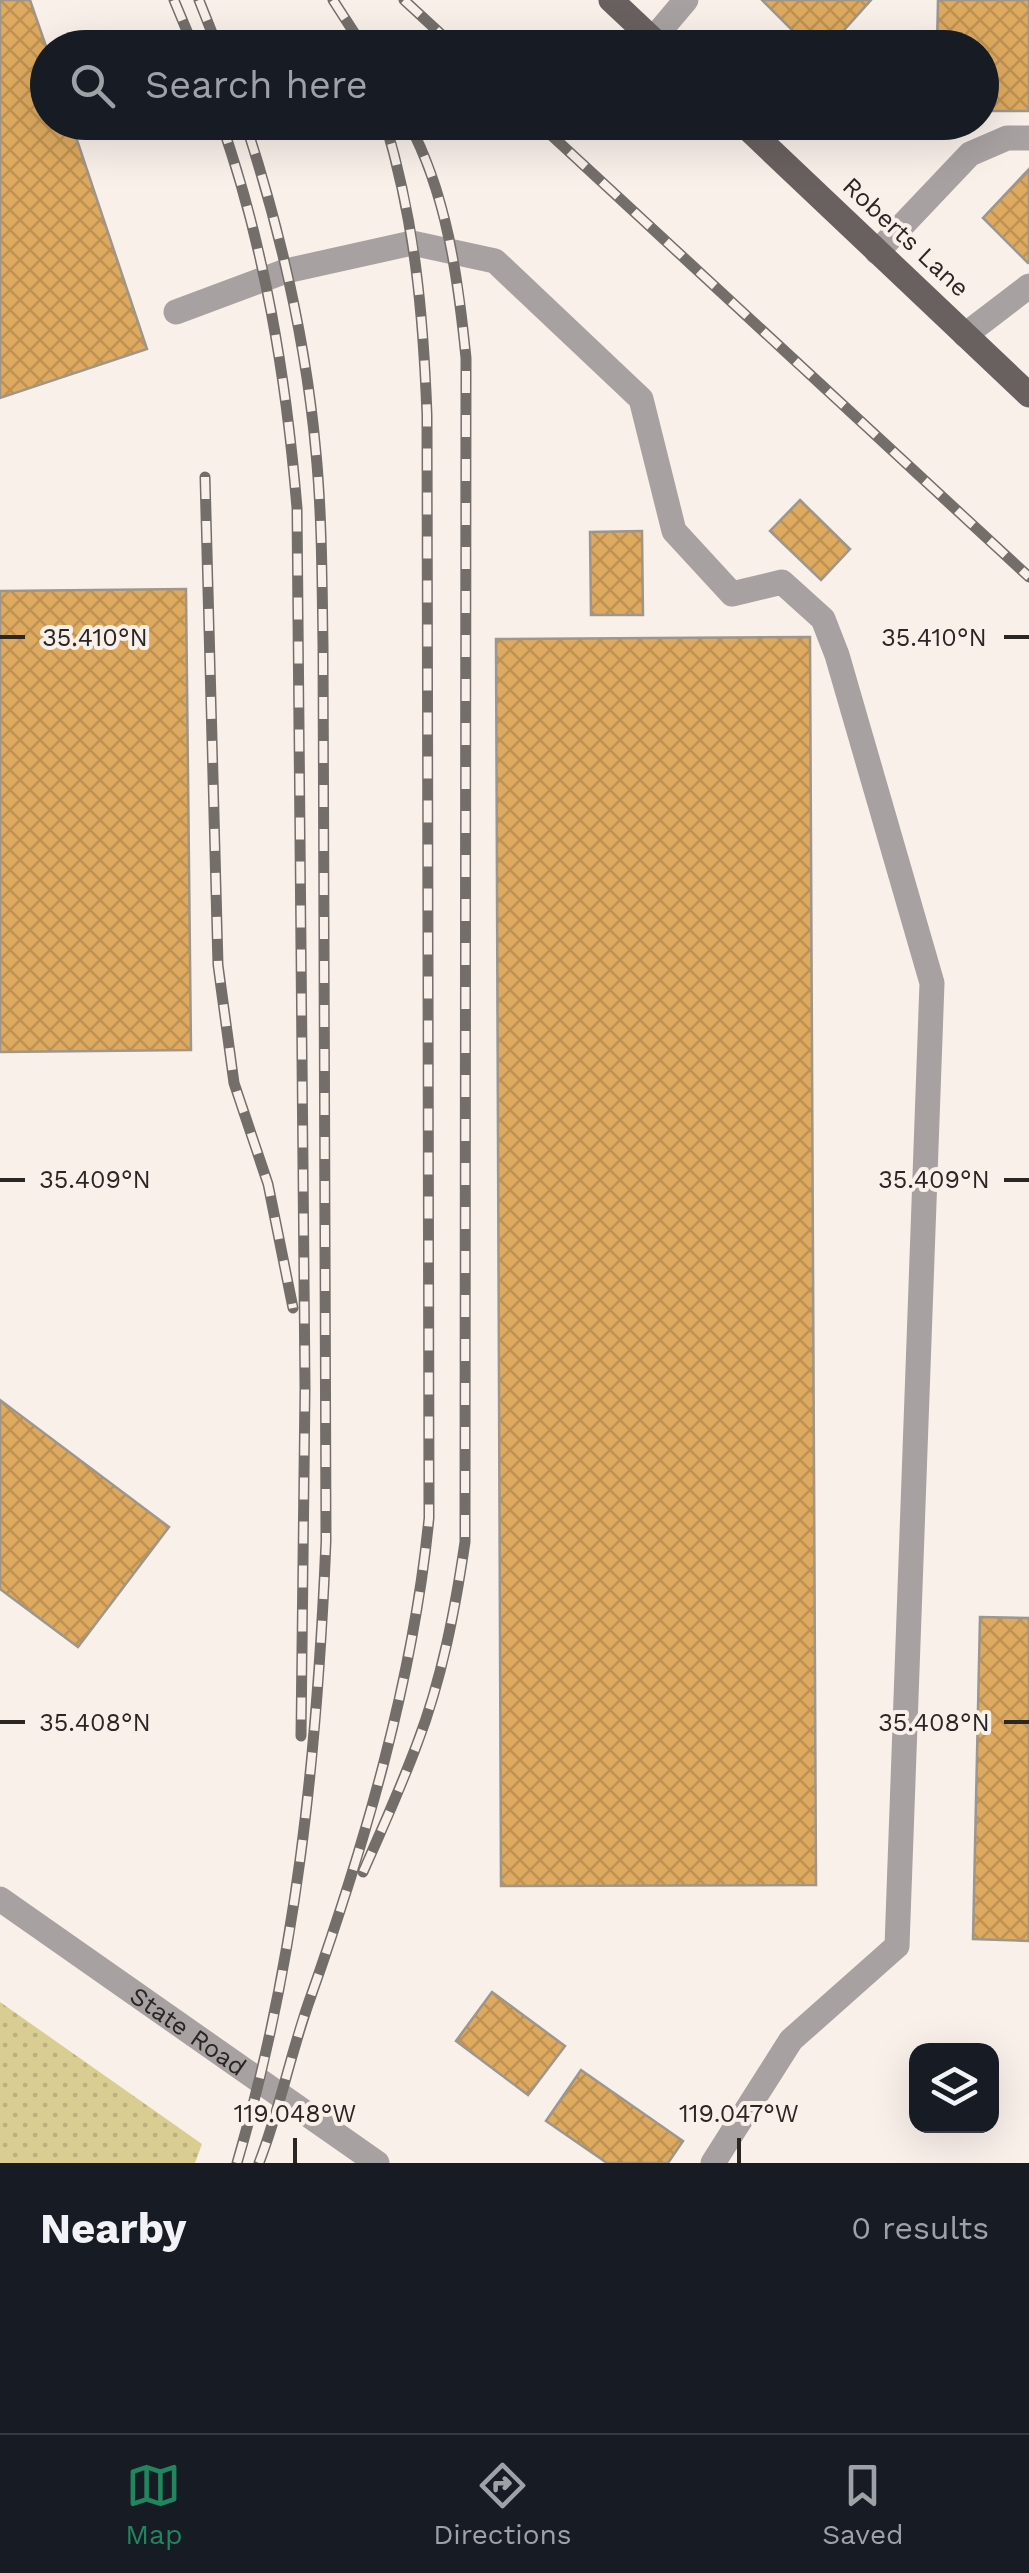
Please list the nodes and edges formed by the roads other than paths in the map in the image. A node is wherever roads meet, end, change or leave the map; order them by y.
1 (612, 0) edge
2 (686, 0) edge
3 (643, 30) edge
4 (666, 30) edge
5 (1029, 138) edge
6 (760, 140) edge
7 (878, 252) junction
8 (1029, 286) edge
9 (176, 312) dead end
10 (965, 334) junction
11 (1029, 395) edge
12 (0, 1899) edge
13 (377, 2163) edge
14 (713, 2163) edge

1 - 3 main road
2 - 4 street
5 - 7 street
6 - 7 main road, Roberts Lane
7 - 10 main road, Roberts Lane
8 - 10 street
9 - 14 street
10 - 11 main road, Roberts Lane
12 - 13 street, State Road

